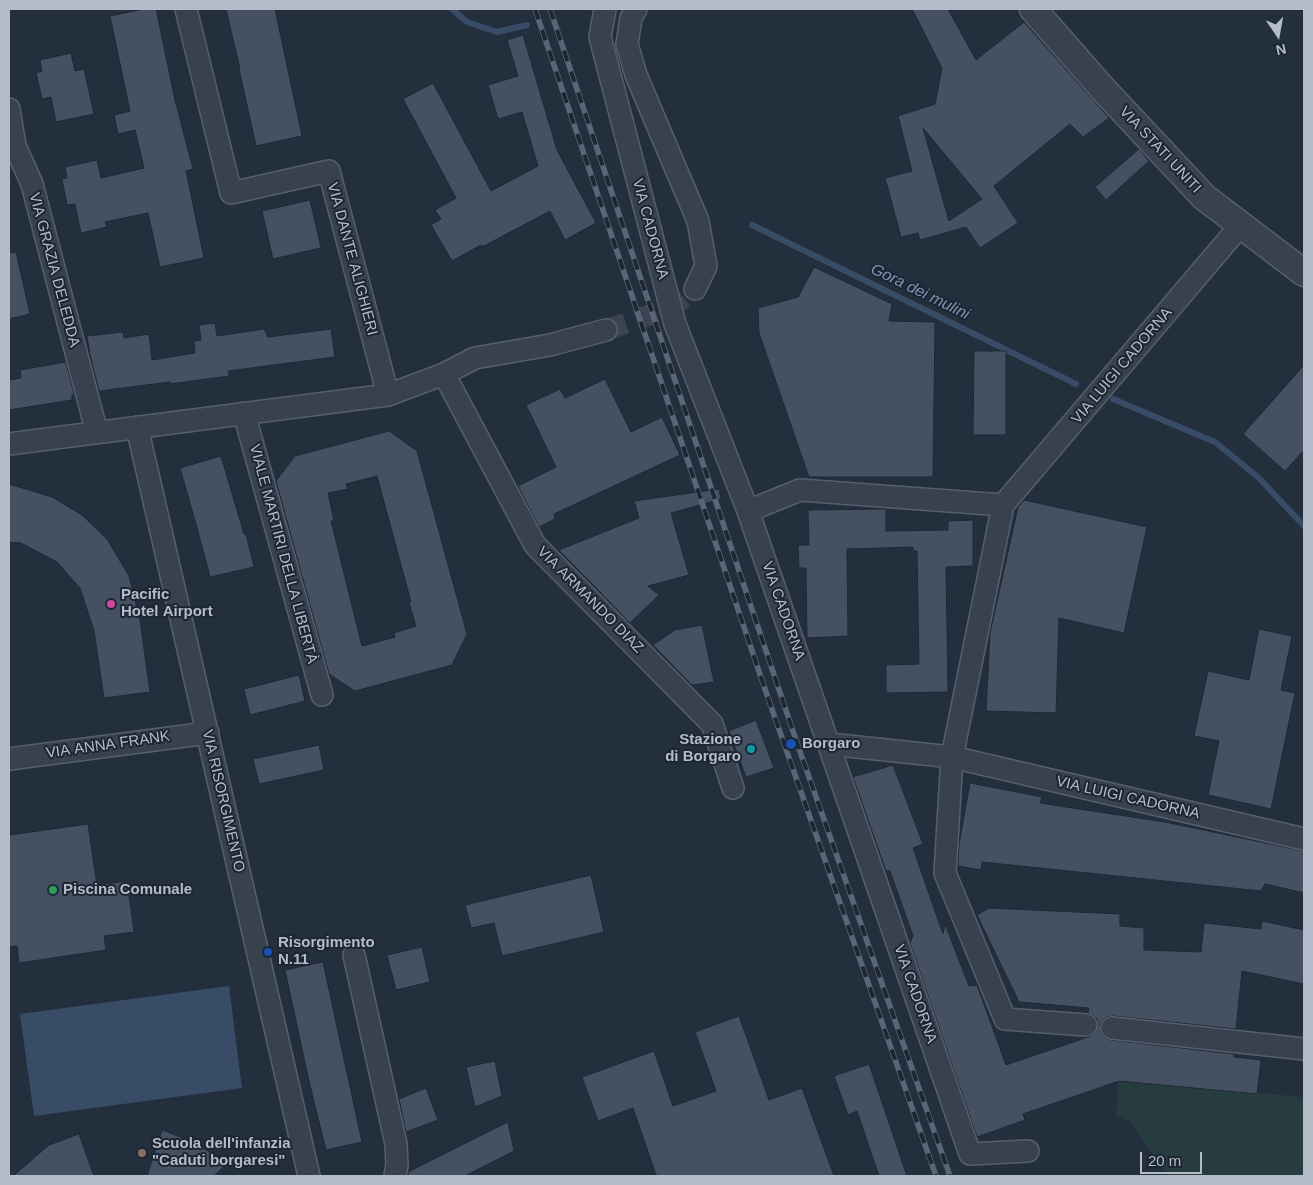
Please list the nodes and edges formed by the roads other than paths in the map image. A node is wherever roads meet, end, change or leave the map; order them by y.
1 (186, 9) edge
2 (605, 9) edge
3 (636, 9) edge
4 (1033, 9) edge
5 (9, 109) edge
6 (1240, 226) junction
7 (1304, 273) edge
8 (695, 290) tunnel mouth
9 (606, 330) tunnel mouth
10 (444, 374) junction
11 (388, 395) junction
12 (244, 413) junction
13 (137, 427) junction
14 (96, 433) junction
15 (9, 444) edge
16 (1003, 505) junction
17 (748, 511) junction
18 (322, 695) dead end
19 (208, 733) junction
20 (829, 744) junction
21 (952, 756) junction
22 (9, 759) edge
23 (733, 788) dead end
24 (1304, 839) edge
25 (354, 955) dead end
26 (1086, 1025) dead end
27 (1112, 1028) dead end
28 (1304, 1049) edge
29 (1028, 1152) dead end
30 (309, 1176) edge
31 (394, 1176) edge

1 - 11 street, VIA DANTE ALIGHIERI
2 - 17 street, VIA CADORNA
3 - 8 street
4 - 6 street, VIA STATI UNITI
5 - 14 street, VIA GRAZIA DELEDDA
6 - 7 street, VIA STATI UNITI
6 - 16 street, VIA LUIGI CADORNA
9 - 10 street
10 - 11 street
10 - 23 street, VIA ARMANDO DIAZ
11 - 12 street
12 - 13 street
12 - 18 street, VIALE MARTIRI DELLA LIBERTÀ
13 - 14 street
13 - 19 street, VIA RISORGIMENTO
14 - 15 street
16 - 17 street
16 - 21 street, VIA LUIGI CADORNA
17 - 20 street, VIA CADORNA
19 - 22 street, VIA ANNA FRANK
19 - 30 street, VIA RISORGIMENTO
20 - 21 street, VIA LUIGI CADORNA
20 - 29 street, VIA CADORNA
21 - 24 street, VIA LUIGI CADORNA
21 - 26 street, VIA LUIGI CADORNA
25 - 31 street
27 - 28 street

